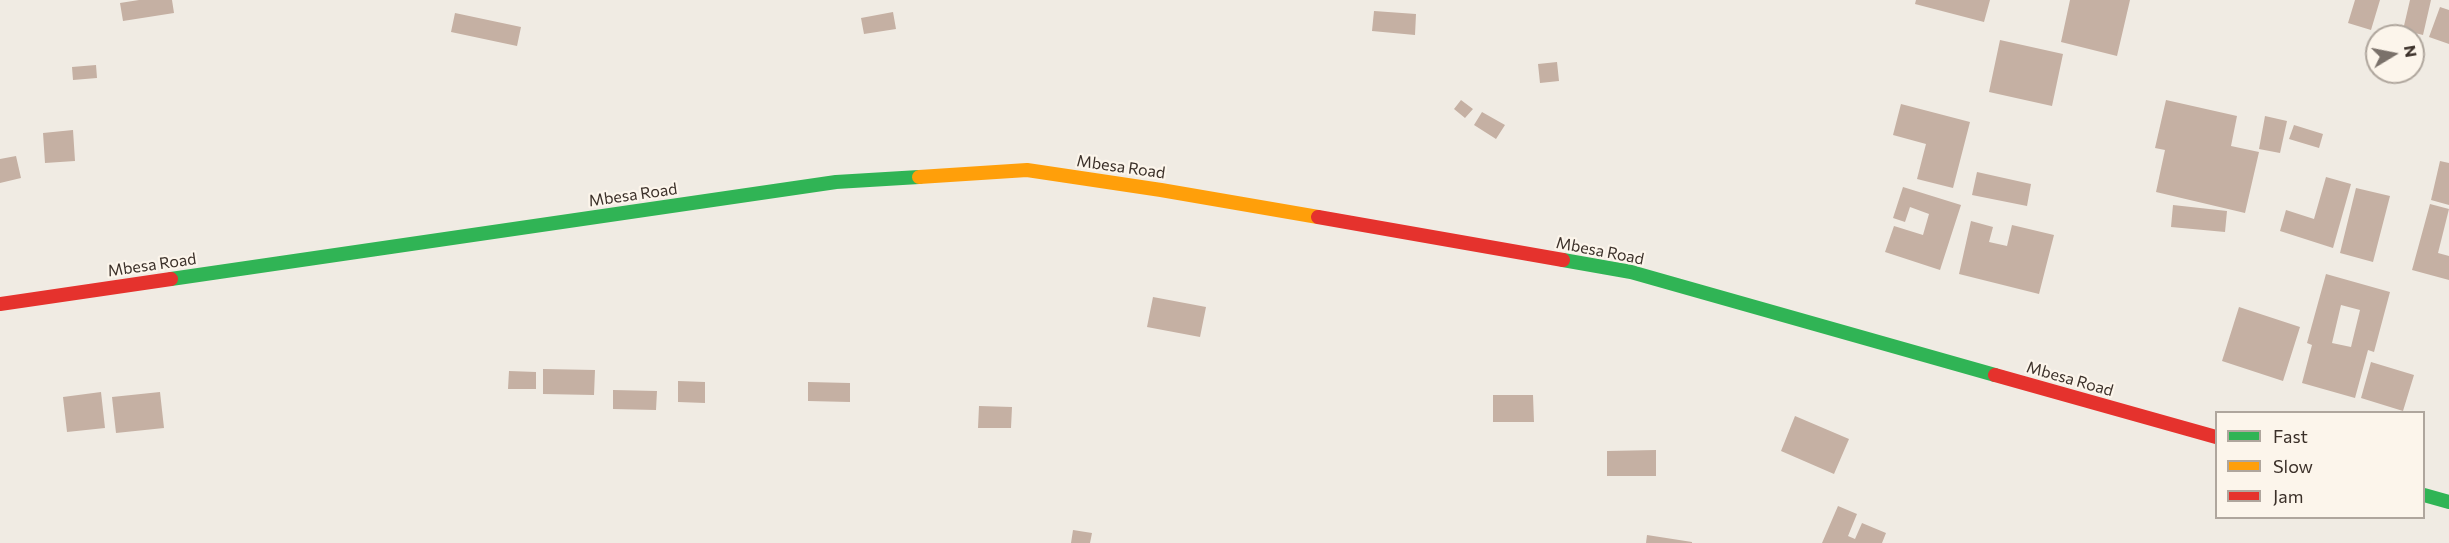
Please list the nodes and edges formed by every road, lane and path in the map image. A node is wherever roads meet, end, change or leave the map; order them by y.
1 (0, 304) edge
2 (2215, 436) edge
3 (2425, 495) edge
4 (2449, 502) edge

1 - 2 main road, Mbesa Road
3 - 4 main road

